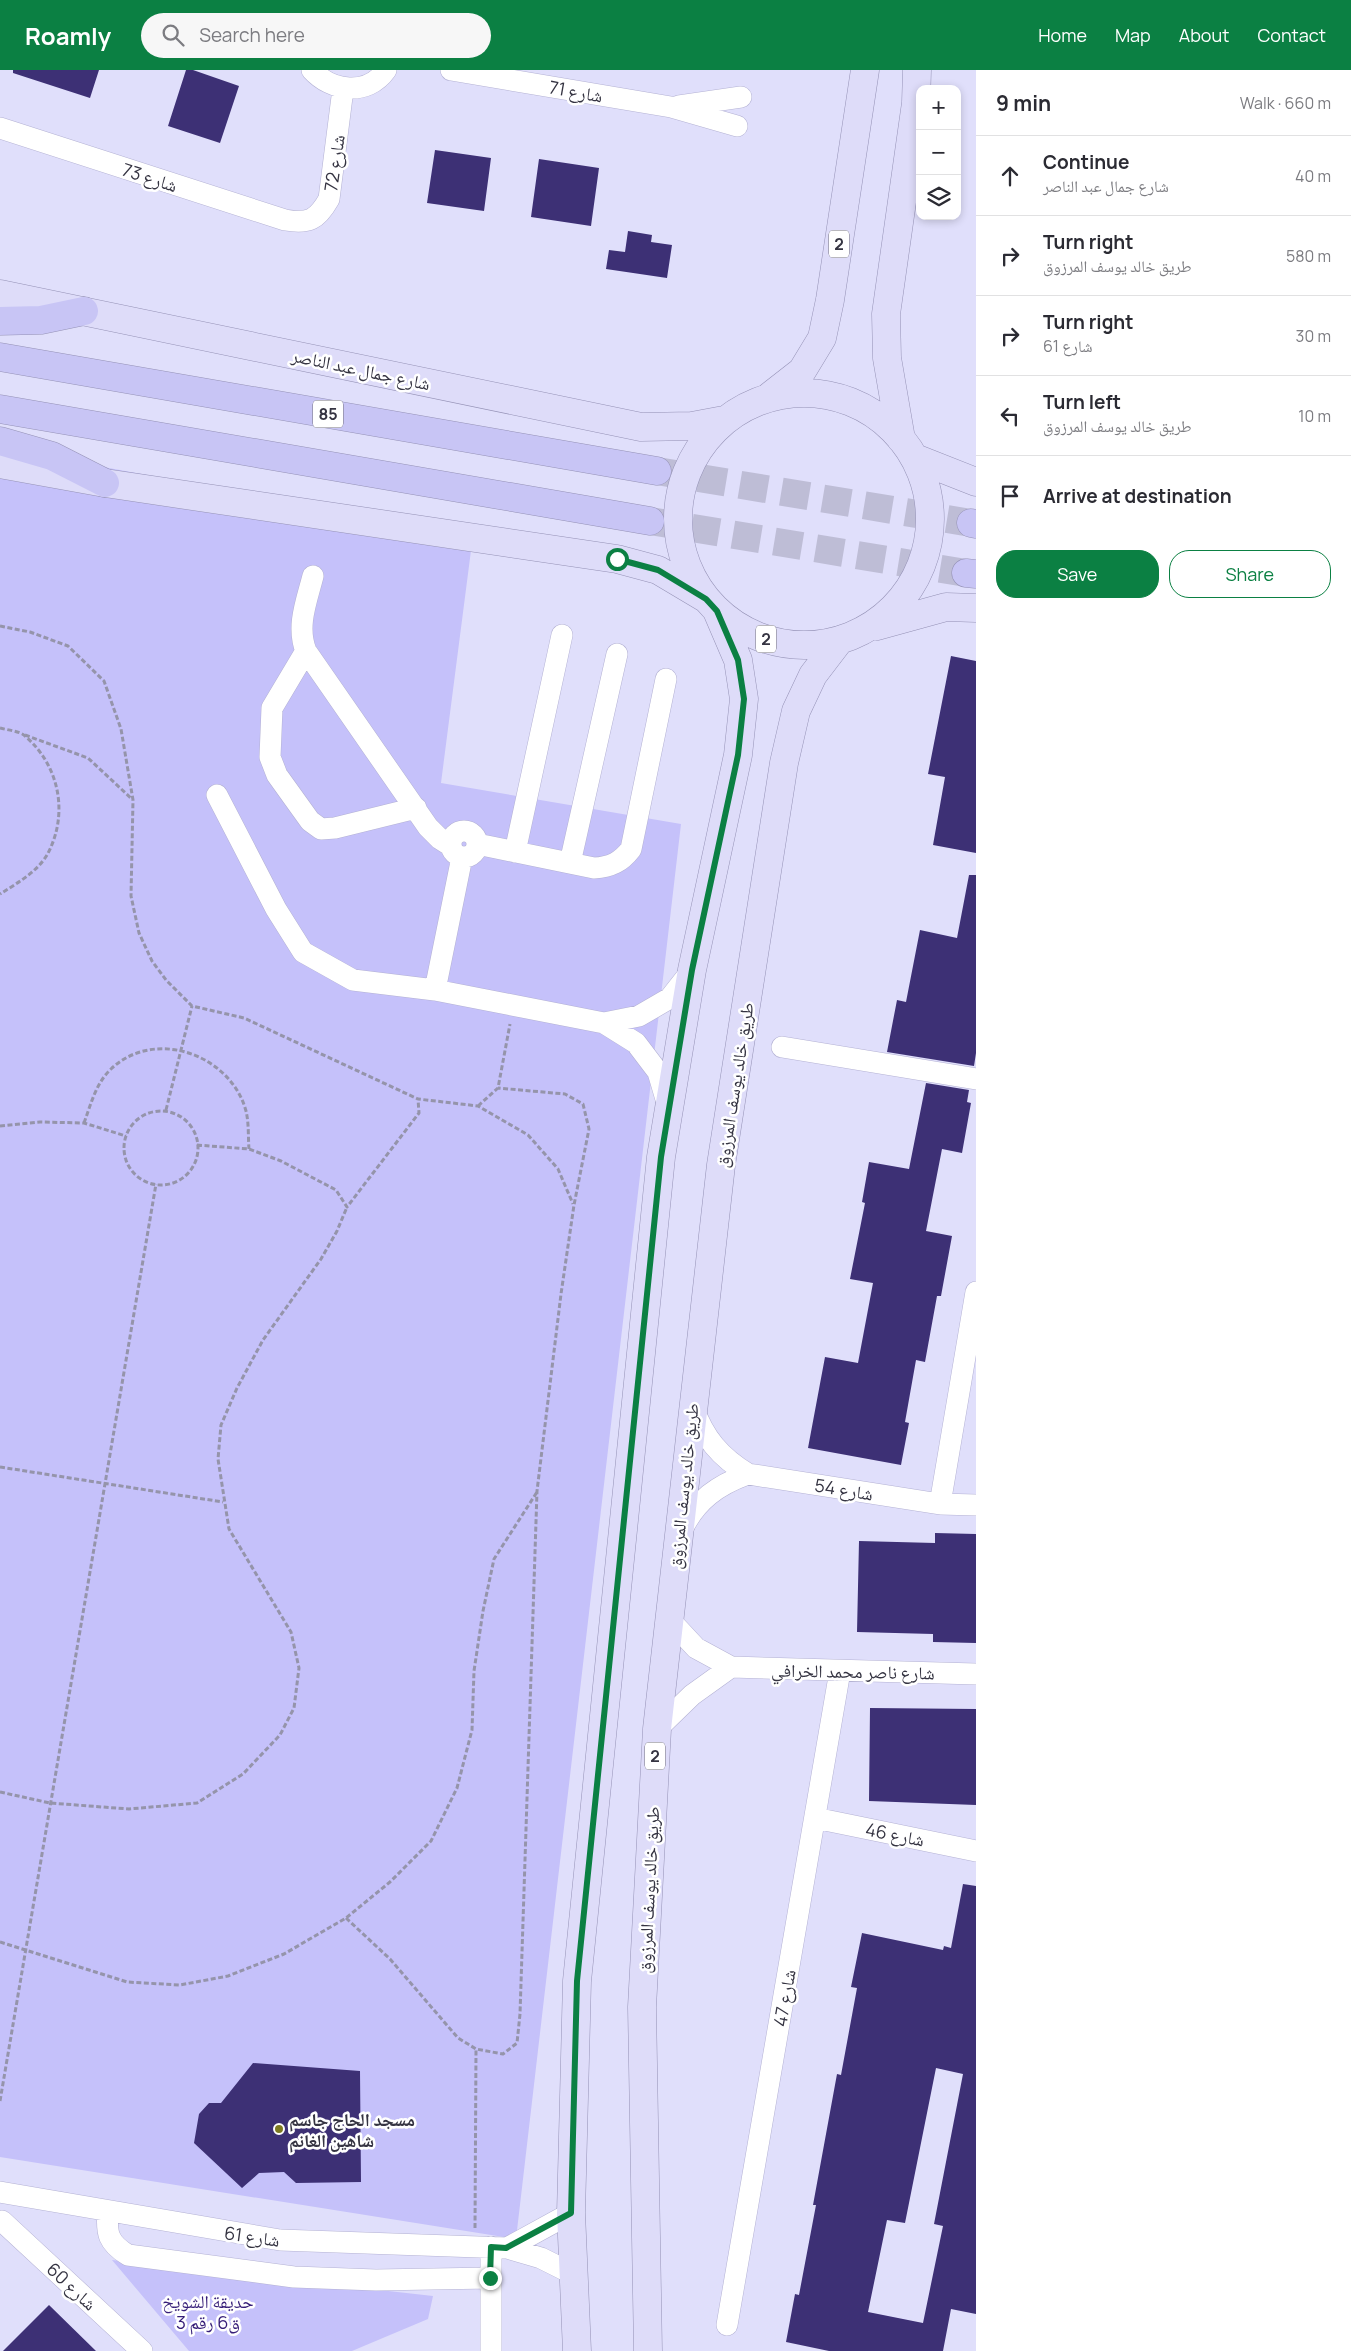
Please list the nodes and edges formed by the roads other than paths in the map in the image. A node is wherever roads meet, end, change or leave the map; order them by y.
1 (312, 70) edge
2 (386, 70) edge
3 (451, 70) edge
4 (865, 70) edge
5 (917, 70) edge
6 (926, 70) edge
7 (918, 85) edge
8 (922, 85) edge
9 (343, 89) junction
10 (740, 97) dead end
11 (671, 108) junction
12 (916, 114) edge
13 (736, 126) dead end
14 (0, 128) edge
15 (300, 223) joint
16 (0, 294) edge
17 (84, 311) junction
18 (0, 321) edge
19 (0, 357) edge
20 (769, 396) junction
21 (0, 409) edge
22 (724, 420) junction
23 (0, 441) edge
24 (908, 448) junction
25 (0, 464) edge
26 (657, 471) tunnel mouth
27 (976, 482) edge
28 (105, 483) junction
29 (650, 520) tunnel mouth
30 (313, 576) dead end
31 (711, 605) junction
32 (976, 608) edge
33 (864, 630) junction
34 (562, 635) dead end
35 (839, 641) junction
36 (306, 651) junction
37 (617, 654) dead end
38 (666, 679) dead end
39 (218, 795) dead end
40 (416, 808) junction
41 (464, 849) junction
42 (514, 852) junction
43 (570, 863) junction
44 (692, 970) junction
45 (435, 990) junction
46 (604, 1023) junction
47 (782, 1047) dead end
48 (976, 1079) edge
49 (669, 1107) junction
50 (976, 1292) edge
51 (692, 1404) junction
52 (966, 1406) edge
53 (748, 1474) junction
54 (940, 1504) junction
55 (976, 1505) edge
56 (678, 1537) junction
57 (668, 1619) junction
58 (731, 1668) junction
59 (840, 1671) junction
60 (976, 1674) edge
61 (657, 1729) junction
62 (815, 1818) junction
63 (976, 1851) edge
64 (0, 2192) edge
65 (22, 2197) junction
66 (108, 2212) junction
67 (571, 2213) junction
68 (1, 2223) edge
69 (491, 2248) junction
70 (573, 2274) junction
71 (490, 2278) junction
72 (727, 2325) dead end
73 (142, 2351) edge
74 (491, 2351) edge
75 (577, 2351) edge
76 (648, 2351) edge

1 - 9 street
2 - 9 street
3 - 11 street, شارع 71
4 - 20 main road, 2
5 - 7 main road, 2
6 - 8 main road
9 - 15 street, شارع 72
10 - 11 street, شارع 71
11 - 13 street, شارع 71
12 - 24 main road, 2
14 - 15 street, شارع 73
16 - 17 main road, شارع جمال عبد الناصر
17 - 18 highway
17 - 22 main road, شارع جمال عبد الناصر
19 - 26 highway, 85
20 - 22 main road, 2
20 - 24 main road, 2
21 - 29 highway
22 - 31 main road, 2
23 - 28 highway
24 - 27 main road
24 - 33 main road, 2
25 - 28 main road
28 - 31 main road
30 - 36 street
31 - 35 main road, 2
31 - 44 main road, 2
32 - 33 main road
33 - 35 main road, 2
34 - 42 street
35 - 51 main road, طريق خالد يوسف المرزوق / 2
36 - 40 street
36 - 40 street
37 - 43 street
38 - 43 street
39 - 45 street
40 - 41 street
41 - 42 street
41 - 45 street
42 - 43 street
44 - 46 street
44 - 49 main road, 2
45 - 46 street
46 - 49 street
47 - 48 street
49 - 67 main road, 2
50 - 52 street
51 - 53 street, شارع 54
51 - 56 main road, طريق خالد يوسف المرزوق / 2
52 - 54 street
53 - 54 street, شارع 54
53 - 56 street, شارع 54
54 - 55 street, شارع 54
56 - 57 main road, طريق خالد يوسف المرزوق / 2
57 - 58 street, شارع ناصر محمد الخرافي
57 - 61 main road, طريق خالد يوسف المرزوق / 2
58 - 59 street, شارع ناصر محمد الخرافي
58 - 61 street
59 - 60 street, شارع ناصر محمد الخرافي
59 - 62 street, شارع 47
61 - 76 main road, طريق خالد يوسف المرزوق / 2
62 - 63 street, شارع 46
62 - 72 street, شارع 47
64 - 65 street, شارع 61
65 - 66 street, شارع 61
65 - 68 street
66 - 69 street, شارع 61
66 - 71 street
67 - 69 street
67 - 70 main road, 2
68 - 73 street, شارع 60
69 - 70 street, شارع 61
69 - 71 street
70 - 75 main road, 2
71 - 74 street

